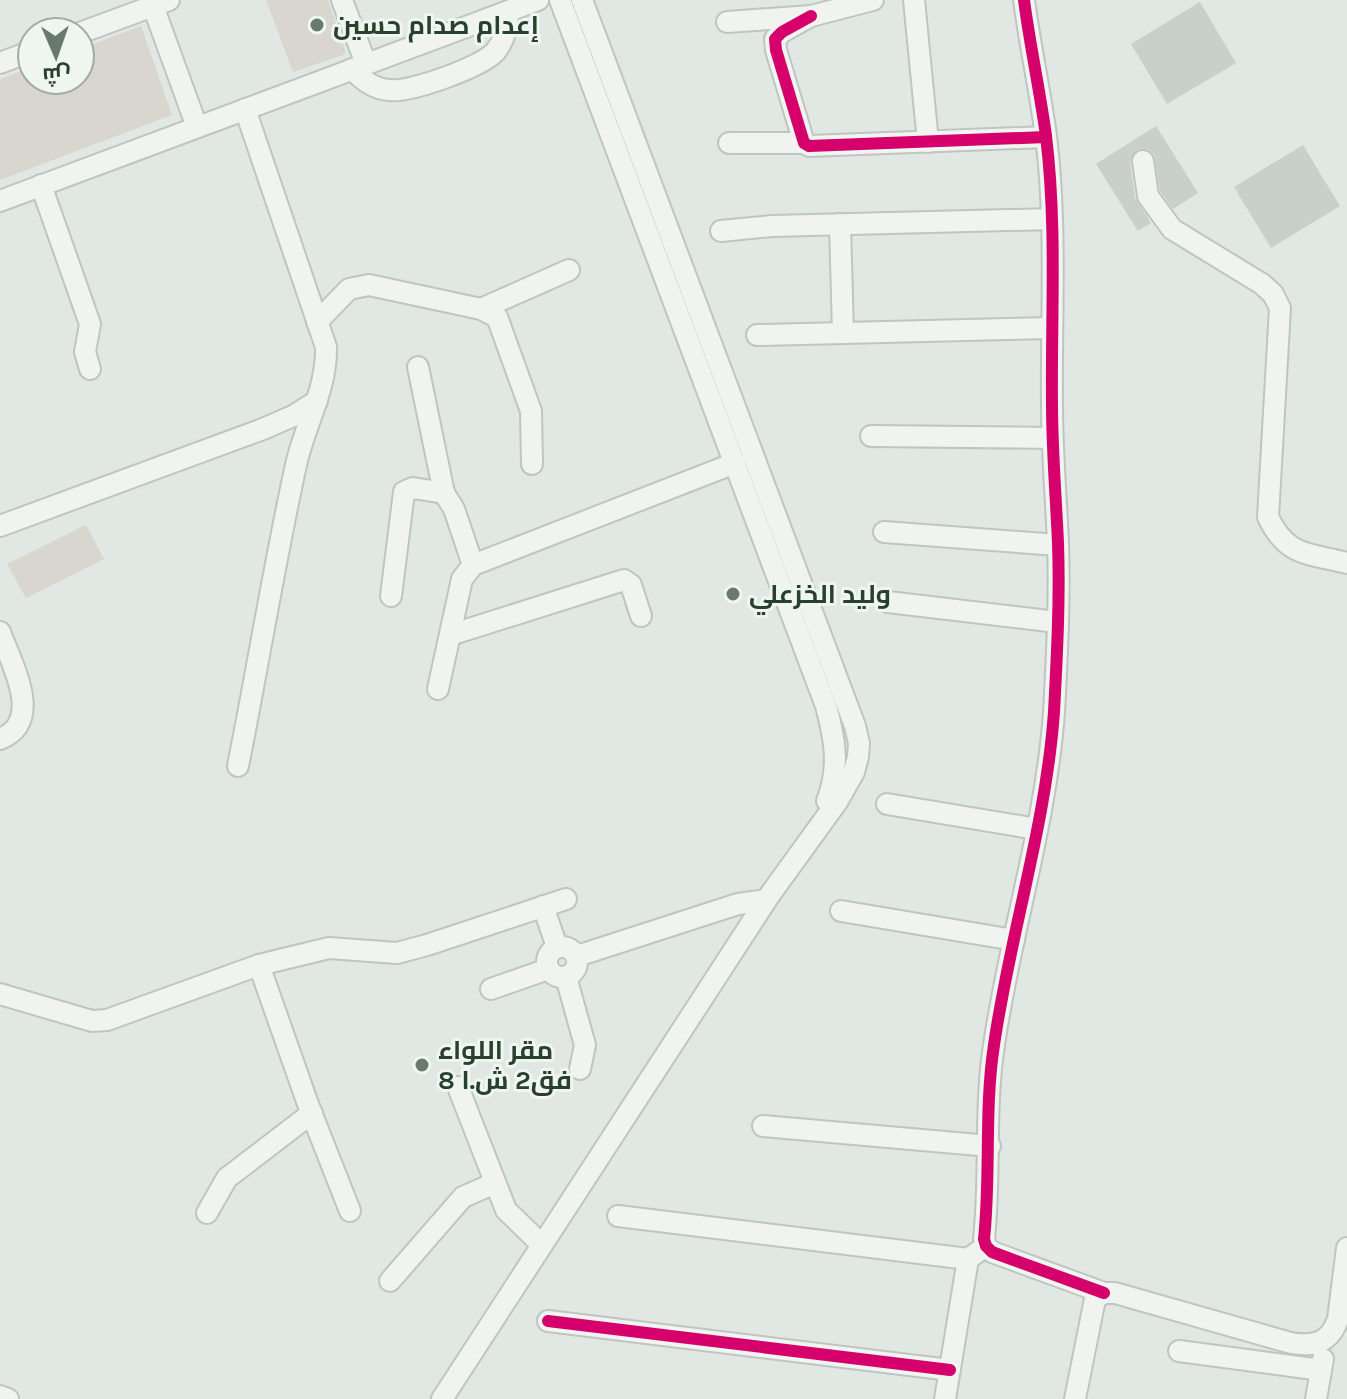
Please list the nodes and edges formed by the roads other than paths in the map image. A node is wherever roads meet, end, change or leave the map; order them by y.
1 (342, 0) edge
2 (538, 0) edge
3 (560, 0) edge
4 (582, 0) edge
5 (914, 0) edge
6 (1024, 0) edge
7 (868, 1) edge
8 (161, 3) edge
9 (508, 11) junction
10 (811, 16) junction
11 (727, 22) dead end
12 (96, 27) edge
13 (359, 67) junction
14 (245, 109) junction
15 (197, 127) junction
16 (1046, 137) junction
17 (928, 142) junction
18 (729, 143) dead end
19 (804, 143) junction
20 (1143, 161) dead end
21 (41, 185) junction
22 (0, 201) edge
23 (1052, 219) junction
24 (840, 224) junction
25 (721, 231) dead end
26 (569, 270) dead end
27 (481, 309) junction
28 (317, 322) junction
29 (1051, 328) junction
30 (843, 333) junction
31 (757, 335) dead end
32 (418, 367) dead end
33 (90, 369) dead end
34 (317, 401) junction
35 (871, 436) dead end
36 (1052, 438) junction
37 (735, 463) junction
38 (532, 464) dead end
39 (444, 493) junction
40 (0, 526) edge
41 (884, 532) dead end
42 (1058, 545) junction
43 (1347, 563) edge
44 (473, 565) junction
45 (391, 596) dead end
46 (888, 602) dead end
47 (641, 616) dead end
48 (1057, 622) junction
49 (0, 632) edge
50 (450, 635) junction
51 (438, 689) dead end
52 (0, 739) edge
53 (238, 766) dead end
54 (887, 804) dead end
55 (1037, 829) junction
56 (809, 837) junction
57 (566, 899) dead end
58 (766, 900) junction
59 (543, 906) junction
60 (841, 911) dead end
61 (1014, 940) junction
62 (557, 947) junction
63 (577, 956) junction
64 (259, 965) junction
65 (557, 973) junction
66 (491, 989) dead end
67 (0, 994) edge
68 (580, 1069) dead end
69 (458, 1087) dead end
70 (312, 1113) junction
71 (763, 1126) dead end
72 (990, 1146) junction
73 (495, 1183) junction
74 (350, 1211) dead end
75 (207, 1213) dead end
76 (618, 1216) dead end
77 (541, 1244) junction
78 (986, 1246) junction
79 (1347, 1248) edge
80 (968, 1259) junction
81 (390, 1281) dead end
82 (1104, 1293) junction
83 (548, 1321) dead end
84 (1326, 1339) junction
85 (1179, 1351) dead end
86 (950, 1370) junction
87 (1321, 1370) junction
88 (442, 1399) edge
89 (945, 1399) edge
90 (1075, 1399) edge
91 (1316, 1399) edge

1 - 13 street
2 - 9 street
3 - 37 street
4 - 56 street
5 - 17 street
6 - 16 street
7 - 10 street
8 - 12 street
8 - 15 street
9 - 13 street
9 - 13 street
10 - 11 street
10 - 19 street
13 - 14 street
14 - 15 street
14 - 28 street
15 - 21 street
16 - 17 street
16 - 23 street
17 - 19 street
18 - 19 street
20 - 43 street
21 - 22 street
21 - 33 street
23 - 24 street
23 - 29 street
24 - 25 street
24 - 30 street
26 - 27 street
27 - 28 street
27 - 38 street
28 - 34 street
29 - 30 street
29 - 36 street
30 - 31 street
32 - 39 street
34 - 40 street
34 - 53 street
35 - 36 street
36 - 42 street
37 - 44 street
37 - 56 street
39 - 44 street
39 - 45 street
41 - 42 street
42 - 48 street
44 - 50 street
46 - 48 street
47 - 50 street
48 - 55 street
49 - 52 street
50 - 51 street
54 - 55 street
55 - 61 street
56 - 58 street
57 - 59 street
58 - 63 street
58 - 77 street
59 - 62 street
59 - 64 street
60 - 61 street
61 - 72 street
62 - 63 street
62 - 65 street
63 - 65 street
64 - 67 street
64 - 70 street
65 - 66 street
65 - 68 street
69 - 73 street
70 - 74 street
70 - 75 street
71 - 72 street
72 - 78 street
73 - 77 street
73 - 81 street
76 - 80 street
77 - 88 street
78 - 80 street
78 - 82 street
79 - 84 street
80 - 86 street
82 - 84 street
82 - 90 street
83 - 86 street
84 - 87 street
85 - 87 street
86 - 89 street
87 - 91 street

